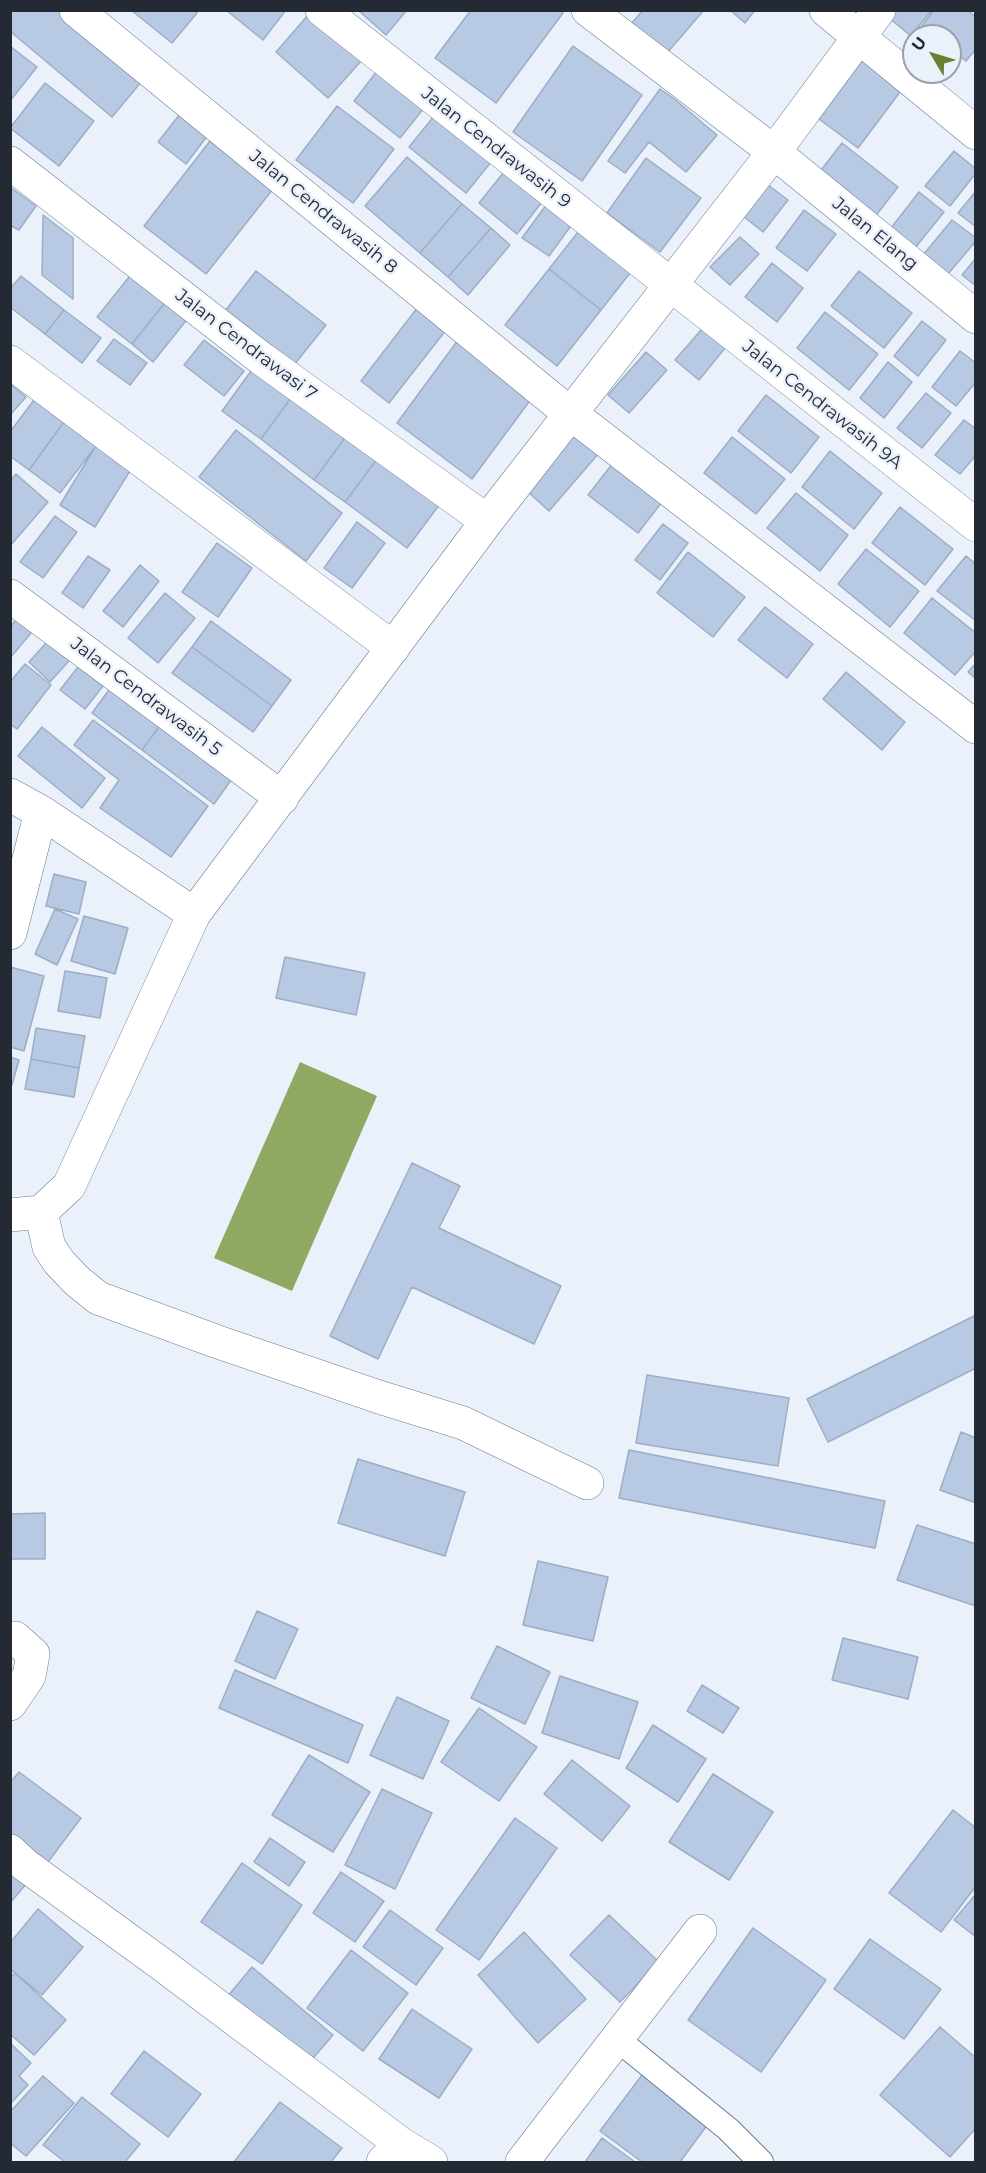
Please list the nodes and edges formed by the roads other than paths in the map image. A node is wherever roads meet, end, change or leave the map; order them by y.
1 (76, 10) edge
2 (322, 10) edge
3 (588, 10) edge
4 (826, 10) edge
5 (879, 10) edge
6 (859, 37) junction
7 (975, 133) edge
8 (774, 152) junction
9 (10, 163) edge
10 (669, 285) junction
11 (975, 317) edge
12 (10, 362) edge
13 (570, 413) junction
14 (488, 521) junction
15 (975, 525) edge
16 (10, 596) edge
17 (393, 648) junction
18 (975, 727) edge
19 (10, 795) edge
20 (282, 798) junction
21 (41, 812) junction
22 (194, 914) junction
23 (10, 933) edge
24 (26, 1214) edge
25 (587, 1482) dead end
26 (10, 1638) edge
27 (10, 1704) edge
28 (10, 1851) edge
29 (700, 1930) dead end
30 (617, 2039) junction
31 (392, 2153) edge
32 (431, 2163) edge
33 (522, 2163) edge
34 (761, 2163) edge

1 - 13 street, Jalan Cendrawasih 8
2 - 10 street, Jalan Cendrawasih 9
3 - 8 street, Jalan Elang
4 - 6 street
5 - 6 street
6 - 7 street
6 - 8 street
8 - 10 street
8 - 11 street, Jalan Elang
9 - 14 street, Jalan Cendrawasi 7
10 - 13 street
10 - 15 street, Jalan Cendrawasih 9A
12 - 17 street
13 - 14 street
13 - 18 street, Jalan Cendrawasih 8
14 - 17 street
16 - 20 street, Jalan Cendrawasih 5
17 - 20 street
19 - 21 street
20 - 22 street
21 - 22 street
21 - 23 street
22 - 24 street
24 - 25 street
26 - 27 street
28 - 31 street
29 - 30 street
30 - 33 street
30 - 34 lane
31 - 32 street

